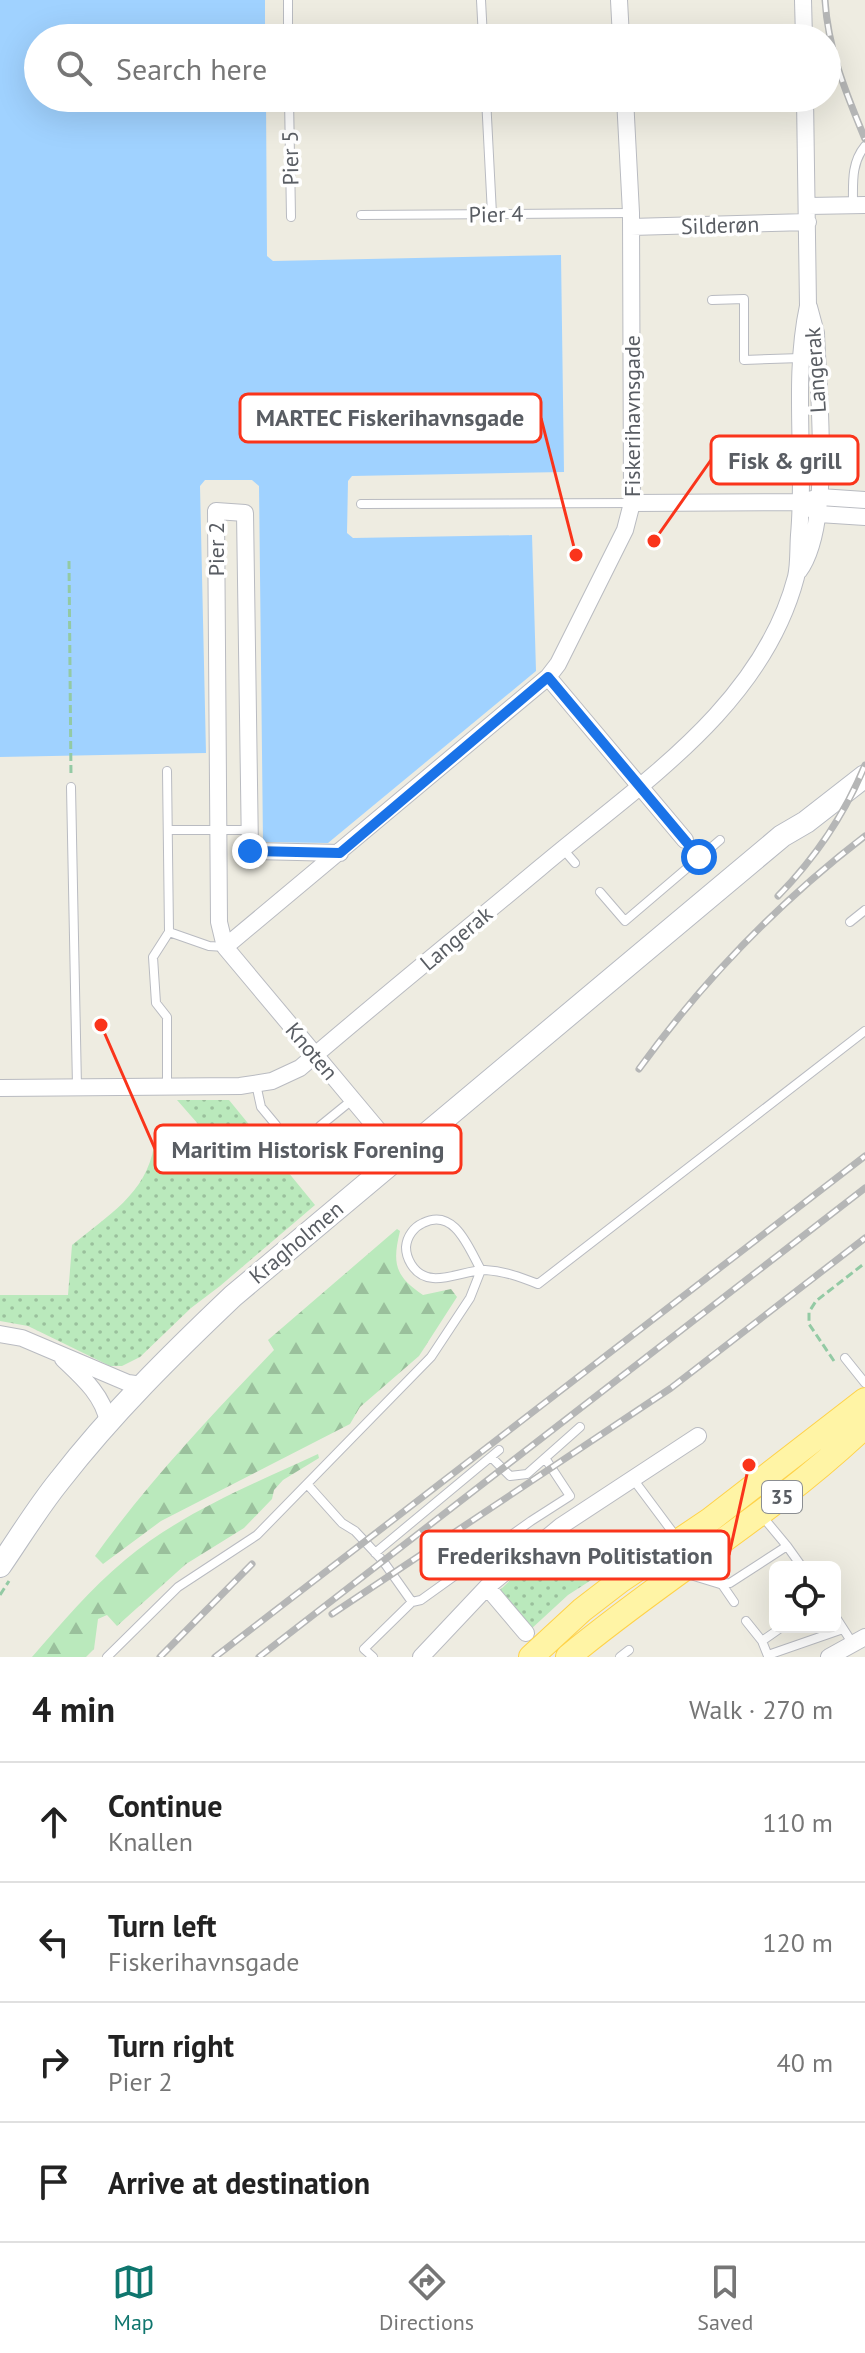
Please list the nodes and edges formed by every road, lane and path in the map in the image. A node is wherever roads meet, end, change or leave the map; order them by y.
1 (288, 0) edge
2 (481, 0) edge
3 (619, 0) edge
4 (803, 0) edge
5 (288, 24) edge
6 (482, 24) edge
7 (620, 24) edge
8 (804, 24) edge
9 (289, 112) edge
10 (487, 112) edge
11 (626, 112) edge
12 (805, 112) edge
13 (865, 146) edge
14 (859, 205) edge
15 (492, 214) junction
16 (808, 214) junction
17 (361, 215) dead end
18 (291, 217) dead end
19 (631, 220) junction
20 (712, 300) dead end
21 (808, 306) junction
22 (802, 358) junction
23 (865, 500) edge
24 (802, 502) junction
25 (632, 503) junction
26 (361, 504) dead end
27 (820, 505) junction
28 (865, 517) edge
29 (69, 561) dead end
30 (796, 574) junction
31 (548, 677) junction
32 (865, 760) edge
33 (167, 771) dead end
34 (865, 776) edge
35 (639, 786) junction
36 (71, 787) joint
37 (168, 830) junction
38 (218, 830) junction
39 (250, 830) junction
40 (782, 836) junction
41 (685, 840) joint
42 (720, 840) dead end
43 (563, 848) junction
44 (340, 853) junction
45 (699, 857) junction
46 (575, 863) dead end
47 (600, 892) dead end
48 (865, 910) edge
49 (850, 922) dead end
50 (169, 932) junction
51 (225, 947) junction
52 (865, 1031) edge
53 (316, 1055) junction
54 (256, 1084) junction
55 (167, 1086) junction
56 (77, 1087) junction
57 (0, 1088) edge
58 (353, 1099) junction
59 (276, 1125) dead end
60 (320, 1126) dead end
61 (399, 1155) junction
62 (865, 1263) edge
63 (481, 1270) junction
64 (0, 1334) edge
65 (56, 1352) junction
66 (826, 1352) dead end
67 (845, 1358) dead end
68 (865, 1383) edge
69 (142, 1385) junction
70 (865, 1400) edge
71 (108, 1422) junction
72 (865, 1426) edge
73 (580, 1427) dead end
74 (698, 1436) dead end
75 (499, 1450) dead end
76 (491, 1457) junction
77 (545, 1458) junction
78 (633, 1479) junction
79 (307, 1484) junction
80 (761, 1514) junction
81 (679, 1541) junction
82 (787, 1546) junction
83 (375, 1553) junction
84 (798, 1561) edge
85 (686, 1567) junction
86 (8, 1568) edge
87 (721, 1583) junction
88 (487, 1587) junction
89 (0, 1595) edge
90 (412, 1602) junction
91 (734, 1602) dead end
92 (746, 1621) dead end
93 (526, 1633) dead end
94 (773, 1633) edge
95 (854, 1637) edge
96 (762, 1641) junction
97 (629, 1650) dead end
98 (768, 1656) edge
99 (107, 1657) edge
100 (373, 1657) edge
101 (421, 1657) edge
102 (531, 1657) edge
103 (568, 1657) edge
104 (620, 1657) edge
105 (829, 1657) edge

1 - 5 lane
2 - 6 lane
3 - 7 street
4 - 8 street
9 - 18 lane, Pier 5
10 - 15 lane
11 - 19 street, Fiskerihavnsgade
12 - 16 street, Langerak
13 - 14 lane
14 - 16 street, Silderøn
15 - 17 lane, Pier 4
15 - 19 lane, Pier 4
16 - 19 street, Silderøn
16 - 21 street, Langerak
19 - 25 street, Fiskerihavnsgade
20 - 22 lane
21 - 22 street, Langerak
21 - 27 street, Langerak
22 - 24 street, Langerak
23 - 27 street
24 - 25 street
24 - 27 street
24 - 30 street, Langerak
25 - 26 lane
25 - 31 street, Fiskerihavnsgade
27 - 28 street
27 - 30 street, Langerak
29 - 36 path
30 - 35 street, Langerak
31 - 35 street
31 - 44 street, Fiskerihavnsgade
32 - 40 street, Kragholmen
33 - 37 lane
34 - 40 street, Kragholmen
35 - 41 street
35 - 43 street, Langerak
36 - 56 lane
37 - 38 lane
37 - 50 lane
38 - 39 lane
38 - 39 street, Pier 2
38 - 51 street, Pier 2
39 - 44 street
40 - 61 street, Kragholmen
41 - 45 lane
42 - 45 lane
43 - 46 lane
43 - 53 street, Langerak
44 - 51 street, Fiskerihavnsgade
45 - 47 lane
48 - 49 lane
50 - 51 lane
50 - 55 lane
51 - 53 street, Knoten
52 - 63 lane
53 - 54 street, Langerak
53 - 58 street, Knoten
54 - 55 street, Langerak
54 - 59 lane
55 - 56 street, Langerak
56 - 57 street, Langerak
58 - 60 lane
58 - 61 street, Knoten
61 - 69 street, Kragholmen
62 - 66 path
63 - 63 lane
63 - 79 lane
64 - 65 street
65 - 69 street
65 - 71 street
67 - 68 lane
69 - 71 street, Kragholmen
70 - 81 main road, 35
71 - 86 street, Kragholmen
72 - 80 main road, 35
73 - 77 lane
74 - 78 street
75 - 76 lane
76 - 77 lane
76 - 83 lane
77 - 90 lane
78 - 81 lane
78 - 88 street
79 - 83 lane
79 - 99 lane
80 - 82 lane
80 - 85 main road, 35
81 - 85 lane
81 - 102 main road, 35
82 - 84 lane
82 - 87 lane
83 - 90 lane
85 - 87 lane
85 - 103 main road, 35
86 - 89 path
87 - 91 lane
88 - 93 street
88 - 101 street
90 - 100 lane
92 - 96 lane
94 - 96 lane
95 - 98 lane
95 - 105 street
96 - 98 lane
97 - 104 lane

